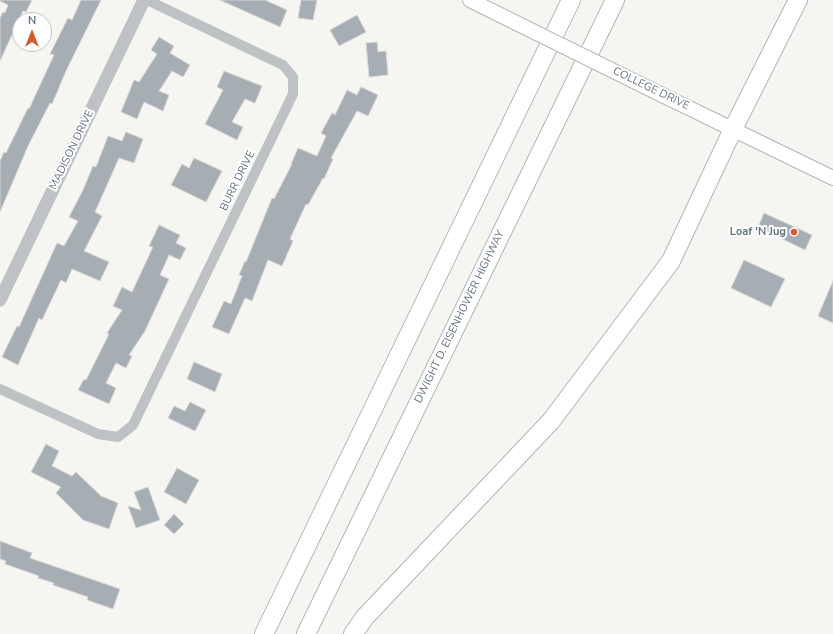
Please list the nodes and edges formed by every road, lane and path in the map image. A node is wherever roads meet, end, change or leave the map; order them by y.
1 (146, 0) edge
2 (571, 0) edge
3 (615, 0) edge
4 (798, 0) edge
5 (475, 2) edge
6 (733, 129) junction
7 (833, 178) edge
8 (0, 300) edge
9 (0, 389) edge
10 (264, 634) edge
11 (306, 634) edge
12 (353, 634) edge

1 - 8 street, MADISON DRIVE
1 - 9 street, BURR DRIVE
2 - 10 highway
3 - 11 highway, DWIGHT D. EISENHOWER HIGHWAY
4 - 6 highway
5 - 6 main road, COLLEGE DRIVE, bridge
6 - 7 main road, COLLEGE DRIVE
6 - 12 highway

